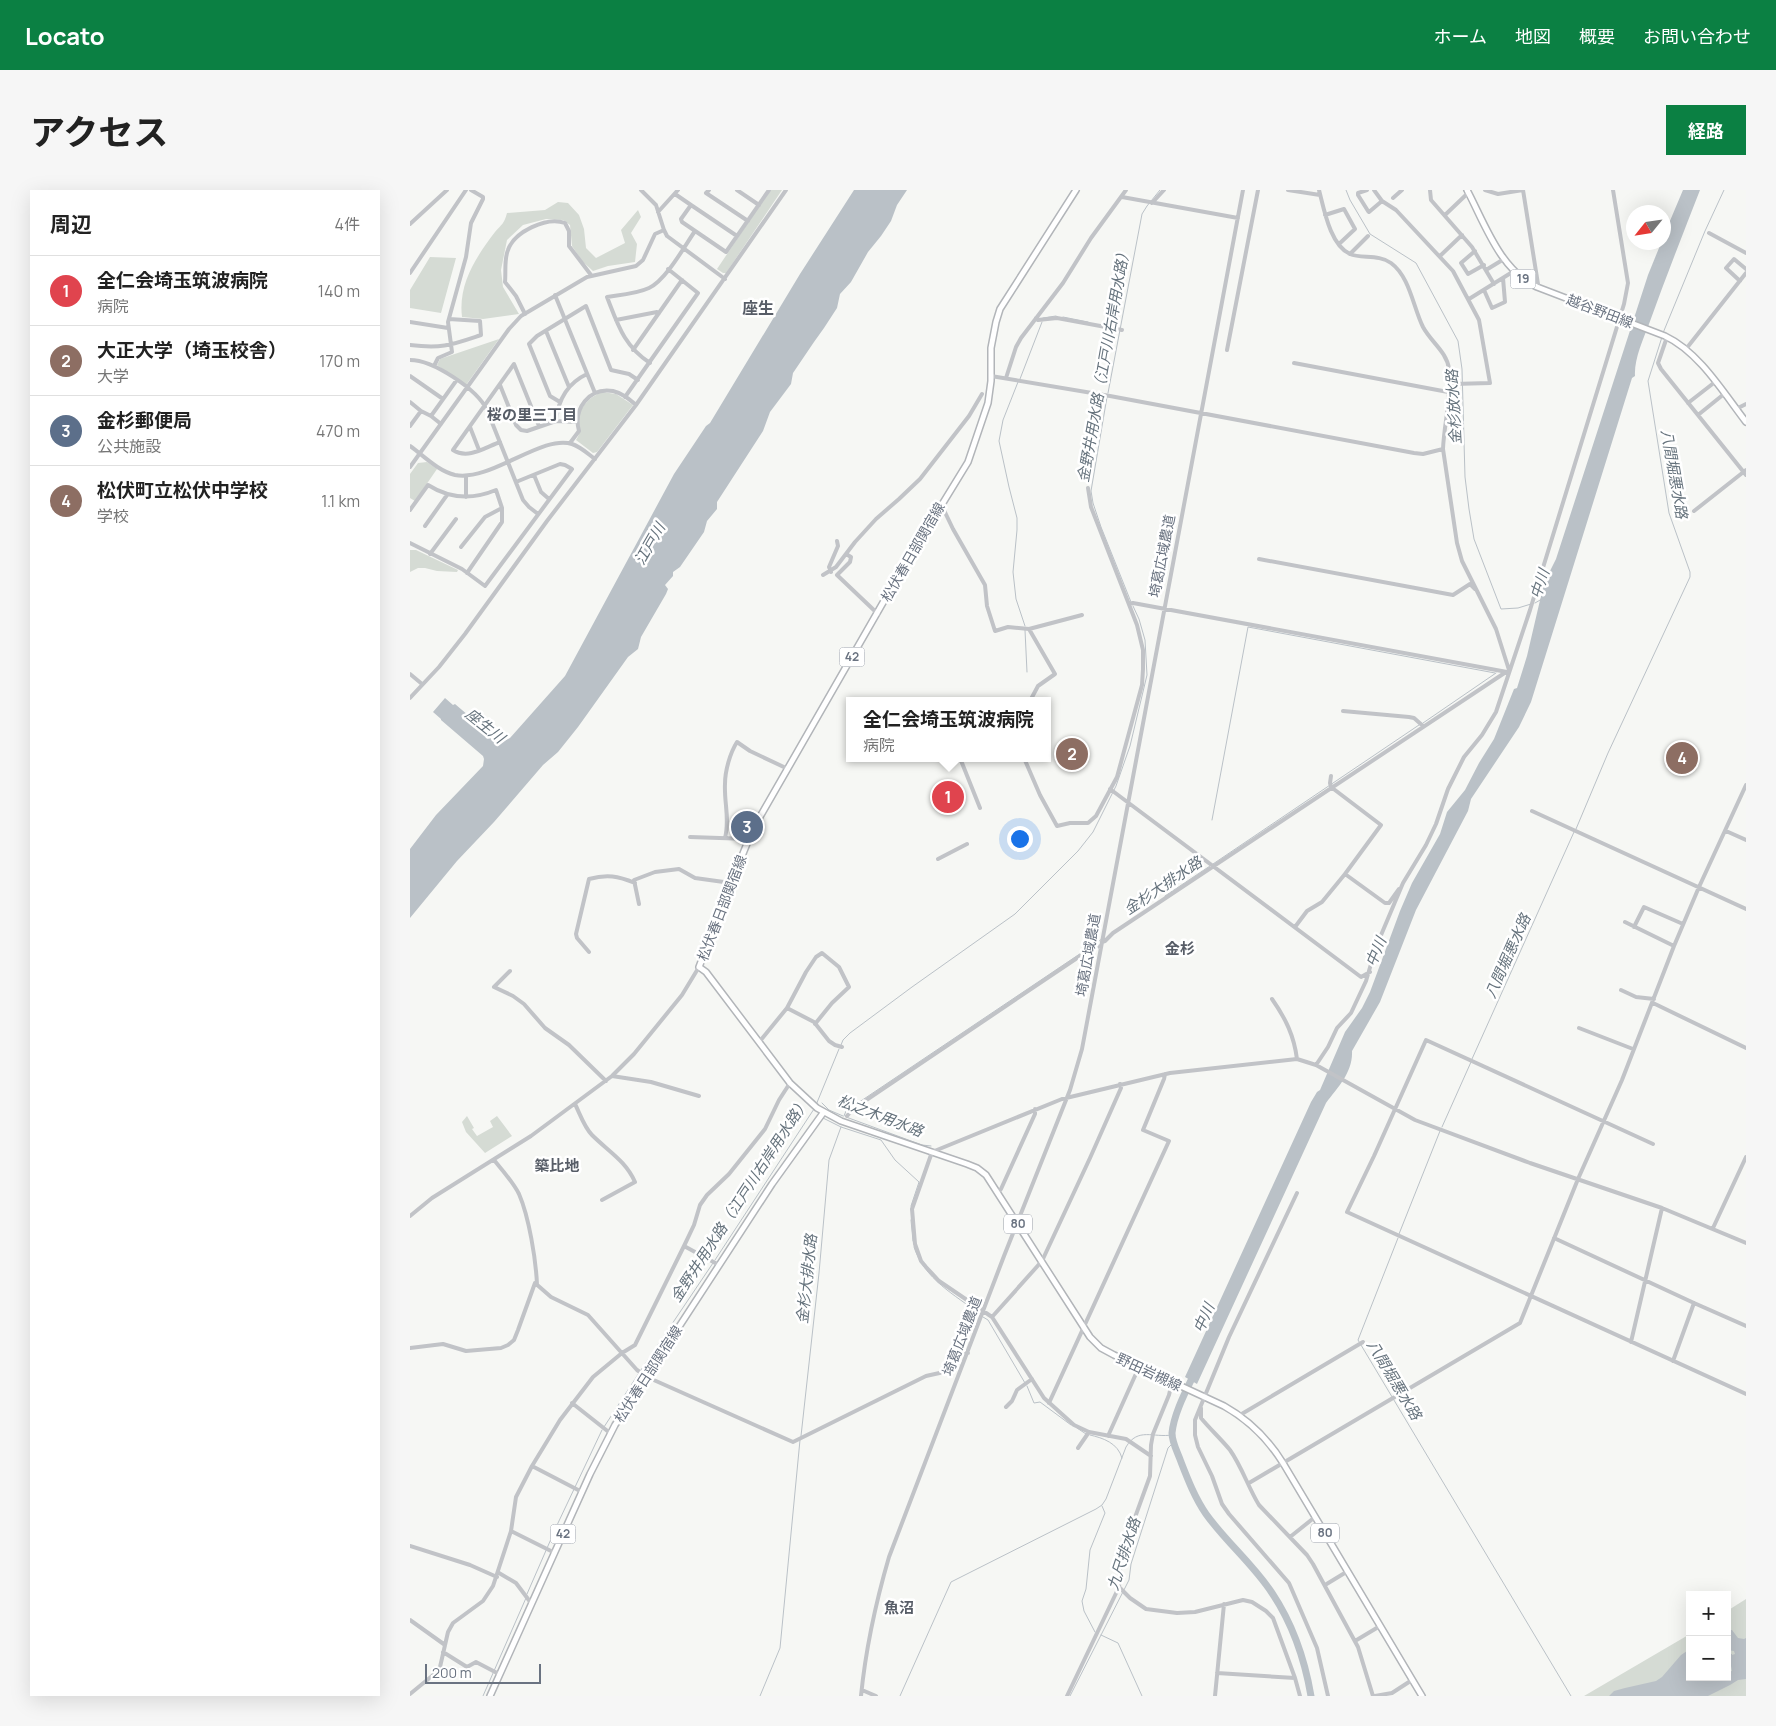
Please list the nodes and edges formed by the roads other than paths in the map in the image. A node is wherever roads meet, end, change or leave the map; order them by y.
1 (447, 190) edge
2 (466, 190) edge
3 (471, 190) edge
4 (641, 190) edge
5 (708, 190) edge
6 (737, 190) edge
7 (769, 190) edge
8 (786, 190) edge
9 (1076, 190) edge
10 (1126, 190) edge
11 (1164, 190) edge
12 (1243, 190) edge
13 (1258, 190) edge
14 (1288, 190) edge
15 (1319, 190) edge
16 (1367, 190) edge
17 (1374, 190) edge
18 (1402, 190) edge
19 (1430, 190) edge
20 (1485, 190) edge
21 (1523, 190) edge
22 (1613, 190) edge
23 (676, 192) edge
24 (1468, 192) edge
25 (1320, 195) junction
26 (1122, 196) junction
27 (1393, 198) dead end
28 (1382, 201) junction
29 (1152, 203) junction
30 (690, 205) junction
31 (759, 205) junction
32 (658, 211) junction
33 (1326, 215) junction
34 (1445, 216) junction
35 (1238, 218) junction
36 (748, 221) junction
37 (410, 224) edge
38 (664, 230) junction
39 (695, 231) junction
40 (1709, 233) dead end
41 (737, 236) junction
42 (1368, 236) dead end
43 (1462, 236) junction
44 (1339, 244) junction
45 (684, 248) junction
46 (1475, 251) junction
47 (1350, 254) junction
48 (1746, 254) edge
49 (1440, 256) junction
50 (1504, 260) junction
51 (412, 265) edge
52 (1485, 268) junction
53 (668, 269) junction
54 (1514, 271) junction
55 (1746, 271) edge
56 (410, 273) edge
57 (591, 275) junction
58 (1502, 278) junction
59 (725, 279) junction
60 (682, 280) junction
61 (1740, 281) junction
62 (1494, 284) junction
63 (1537, 287) junction
64 (1484, 290) junction
65 (555, 295) junction
66 (1469, 299) junction
67 (659, 313) junction
68 (525, 314) junction
69 (1036, 318) junction
70 (1621, 318) junction
71 (449, 319) junction
72 (565, 319) junction
73 (616, 320) junction
74 (410, 322) edge
75 (448, 328) junction
76 (1121, 330) dead end
77 (546, 331) junction
78 (1666, 336) junction
79 (410, 345) edge
80 (451, 345) junction
81 (1686, 349) junction
82 (633, 350) junction
83 (1227, 350) dead end
84 (410, 360) edge
85 (650, 363) junction
86 (1294, 363) dead end
87 (434, 366) junction
88 (587, 374) junction
89 (410, 376) edge
90 (992, 376) junction
91 (1006, 378) junction
92 (638, 380) junction
93 (456, 381) junction
94 (1715, 382) junction
95 (500, 385) junction
96 (569, 387) junction
97 (467, 388) junction
98 (1448, 392) junction
99 (595, 393) junction
100 (982, 394) dead end
101 (1724, 394) junction
102 (626, 396) junction
103 (443, 399) junction
104 (410, 402) edge
105 (560, 402) junction
106 (1688, 403) junction
107 (1746, 404) edge
108 (636, 405) junction
109 (485, 406) junction
110 (1736, 409) junction
111 (421, 411) junction
112 (1201, 413) junction
113 (1698, 415) junction
114 (430, 416) junction
115 (556, 421) junction
116 (577, 422) junction
117 (1746, 422) edge
118 (441, 424) junction
119 (410, 426) edge
120 (539, 426) junction
121 (470, 427) junction
122 (500, 442) junction
123 (570, 444) junction
124 (410, 446) edge
125 (1443, 449) junction
126 (479, 450) junction
127 (420, 453) junction
128 (592, 457) junction
129 (512, 460) junction
130 (410, 467) edge
131 (1745, 472) edge
132 (534, 475) junction
133 (466, 476) junction
134 (516, 482) junction
135 (1088, 488) dead end
136 (447, 495) junction
137 (1094, 495) dead end
138 (1088, 496) junction
139 (466, 497) junction
140 (549, 499) junction
141 (941, 504) junction
142 (502, 508) junction
143 (410, 510) edge
144 (1694, 511) dead end
145 (538, 514) junction
146 (456, 518) dead end
147 (424, 526) dead end
148 (837, 542) dead end
149 (410, 543) edge
150 (461, 547) dead end
151 (430, 554) junction
152 (846, 554) junction
153 (1260, 559) dead end
154 (831, 572) junction
155 (467, 573) junction
156 (823, 575) dead end
157 (1482, 599) junction
158 (1131, 604) junction
159 (1164, 609) junction
160 (878, 614) junction
161 (1082, 615) dead end
162 (1026, 629) junction
163 (1508, 672) junction
164 (410, 674) edge
165 (422, 684) junction
166 (1032, 697) edge
167 (410, 698) edge
168 (1343, 711) dead end
169 (1423, 726) junction
170 (962, 762) edge
171 (1026, 762) edge
172 (788, 769) junction
173 (1331, 776) dead end
174 (1746, 785) edge
175 (1331, 787) junction
176 (1110, 789) junction
177 (1128, 801) junction
178 (980, 808) dead end
179 (1532, 811) dead end
180 (1726, 831) junction
181 (690, 837) dead end
182 (725, 838) junction
183 (749, 839) junction
184 (1746, 840) edge
185 (967, 844) dead end
186 (938, 859) dead end
187 (1215, 867) junction
188 (1345, 874) junction
189 (635, 883) junction
190 (731, 883) junction
191 (1403, 883) junction
192 (1699, 887) junction
193 (639, 904) dead end
194 (1746, 908) edge
195 (1625, 922) dead end
196 (1683, 924) junction
197 (1295, 927) junction
198 (1634, 927) junction
199 (1102, 942) junction
200 (1674, 946) junction
201 (1101, 948) junction
202 (589, 952) dead end
203 (699, 967) junction
204 (510, 971) dead end
205 (1370, 972) junction
206 (1621, 990) dead end
207 (1272, 1000) dead end
208 (1654, 1001) junction
209 (787, 1008) junction
210 (815, 1024) junction
211 (1579, 1028) dead end
212 (760, 1041) junction
213 (840, 1046) dead end
214 (1746, 1048) edge
215 (1633, 1050) junction
216 (1297, 1059) junction
217 (1316, 1065) junction
218 (1165, 1074) junction
219 (612, 1076) junction
220 (606, 1081) junction
221 (790, 1083) junction
222 (1120, 1084) junction
223 (699, 1096) dead end
224 (1067, 1098) junction
225 (575, 1104) junction
226 (1035, 1109) junction
227 (1394, 1110) junction
228 (824, 1113) junction
229 (847, 1116) dead end
230 (1603, 1122) junction
231 (1653, 1144) dead end
232 (932, 1152) junction
233 (1746, 1157) edge
234 (494, 1160) junction
235 (1578, 1179) junction
236 (998, 1192) junction
237 (1296, 1193) dead end
238 (602, 1200) dead end
239 (1662, 1208) junction
240 (410, 1216) edge
241 (1018, 1224) junction
242 (1712, 1228) junction
243 (1554, 1238) junction
244 (1746, 1243) edge
245 (684, 1246) junction
246 (1042, 1261) junction
247 (718, 1265) junction
248 (1644, 1280) junction
249 (537, 1285) junction
250 (1530, 1296) junction
251 (1694, 1303) junction
252 (984, 1311) junction
253 (992, 1317) junction
254 (1746, 1326) edge
255 (1084, 1327) junction
256 (1363, 1342) dead end
257 (1631, 1342) junction
258 (410, 1348) edge
259 (622, 1353) junction
260 (968, 1353) junction
261 (1673, 1361) junction
262 (1139, 1367) junction
263 (646, 1377) junction
264 (1032, 1379) junction
265 (1174, 1383) junction
266 (1746, 1394) edge
267 (1203, 1397) junction
268 (572, 1403) junction
269 (1049, 1403) junction
270 (1006, 1407) dead end
271 (1240, 1415) junction
272 (1089, 1432) junction
273 (610, 1433) junction
274 (1108, 1436) junction
275 (1078, 1448) dead end
276 (1151, 1456) junction
277 (1283, 1463) junction
278 (532, 1466) junction
279 (1249, 1483) junction
280 (582, 1492) junction
281 (1315, 1517) junction
282 (512, 1531) junction
283 (1290, 1537) junction
284 (410, 1546) edge
285 (555, 1553) junction
286 (1348, 1571) junction
287 (498, 1575) junction
288 (1324, 1585) junction
289 (1119, 1587) junction
290 (531, 1603) junction
291 (1224, 1604) junction
292 (410, 1620) edge
293 (1380, 1626) junction
294 (1355, 1641) junction
295 (445, 1645) junction
296 (443, 1652) junction
297 (1217, 1673) junction
298 (500, 1674) junction
299 (1295, 1678) junction
300 (1412, 1680) junction
301 (862, 1690) junction
302 (410, 1694) edge
303 (490, 1696) edge
304 (861, 1696) edge
305 (876, 1696) edge
306 (1067, 1696) edge
307 (1215, 1696) edge
308 (1300, 1696) edge
309 (1328, 1696) edge
310 (1374, 1696) edge
311 (1422, 1696) edge

1 - 37 street
2 - 51 street
3 - 71 street
4 - 32 street
5 - 36 street
6 - 31 street
7 - 31 street
8 - 59 street
9 - 90 main road, 松伏春日部関宿線 / 42
10 - 26 street
11 - 29 street
12 - 35 street, 埼葛広域農道
13 - 83 street
14 - 25 street
15 - 25 street
16 - 28 street
17 - 28 street
18 - 27 street
19 - 34 street
20 - 21 street
21 - 63 street
22 - 70 street
23 - 30 street
23 - 32 street
24 - 34 street
24 - 50 main road, 越谷野田線 / 19
25 - 33 street
26 - 29 street
26 - 69 street
28 - 49 street
29 - 35 street
30 - 39 street
30 - 41 street
31 - 36 street
32 - 38 street
33 - 44 street
33 - 44 street
34 - 43 street
35 - 112 street, 埼葛広域農道
36 - 41 street
38 - 45 street
38 - 57 street
39 - 41 street
39 - 45 street
40 - 48 street
42 - 47 street
43 - 46 street
43 - 49 street
44 - 47 street
45 - 53 street
45 - 59 street
46 - 52 street
46 - 52 street
47 - 98 street
49 - 66 street
50 - 52 street
50 - 54 main road, 越谷野田線 / 19
51 - 56 street
52 - 62 street
53 - 60 street
53 - 73 street
54 - 58 street
54 - 63 main road, 越谷野田線 / 19
55 - 61 street
55 - 61 street
57 - 65 street
57 - 68 street
58 - 62 street
58 - 64 street
59 - 108 street
60 - 67 street
60 - 85 street
61 - 81 street
62 - 64 street
63 - 70 main road, 越谷野田線 / 19
64 - 66 street
65 - 68 street
65 - 72 street
66 - 98 street
67 - 73 street
67 - 82 street
68 - 97 street
69 - 76 street
69 - 91 street
70 - 78 main road, 越谷野田線 / 19
70 - 163 street
71 - 75 street
71 - 80 street
72 - 77 street
72 - 88 street
72 - 92 street
73 - 82 street
74 - 75 street
75 - 80 street
77 - 96 street
77 - 105 street
78 - 81 main road, 越谷野田線 / 19
78 - 106 street
79 - 80 street
80 - 87 street
81 - 94 main road, 越谷野田線 / 19
82 - 85 street
84 - 87 street
85 - 92 street
86 - 98 street
87 - 93 street
88 - 96 street
88 - 99 street
89 - 103 street
90 - 91 street
90 - 141 main road, 松伏春日部関宿線 / 42
91 - 112 street
92 - 102 street
93 - 97 street
93 - 103 street
94 - 101 main road, 越谷野田線 / 19
94 - 106 street
95 - 109 street
95 - 120 street
95 - 120 street
96 - 105 street
97 - 109 street
97 - 118 street
98 - 125 street
99 - 102 street
99 - 116 street
100 - 152 street
101 - 110 main road, 越谷野田線 / 19
101 - 113 street
102 - 108 street
103 - 114 street
104 - 111 street
105 - 115 street
106 - 113 street
107 - 110 street
108 - 128 street
109 - 121 street
109 - 122 street
110 - 117 main road, 越谷野田線 / 19
111 - 114 street
111 - 119 street
112 - 125 street
112 - 159 street, 埼葛広域農道
113 - 131 street
114 - 118 street
115 - 116 street
115 - 120 street
116 - 123 street
118 - 127 street
121 - 126 street
121 - 126 street
122 - 126 street
122 - 129 street
123 - 128 street
123 - 129 street
124 - 127 street
125 - 157 street
127 - 130 street
127 - 133 street
128 - 165 street
129 - 133 street
129 - 134 street
131 - 144 street
132 - 134 street
132 - 140 street
132 - 140 street
133 - 139 street
134 - 145 street
135 - 138 street
136 - 139 street
136 - 143 street
136 - 147 street
137 - 138 street
138 - 158 street
139 - 142 street
140 - 145 street
141 - 160 main road, 松伏春日部関宿線 / 42
141 - 162 street
142 - 150 street
142 - 155 street
145 - 155 street
146 - 151 street
148 - 154 street
149 - 151 street
151 - 155 street
152 - 154 street
152 - 160 street
153 - 157 street
154 - 156 street
157 - 163 street
158 - 159 street
158 - 176 street
159 - 163 street
159 - 177 street, 埼葛広域農道
160 - 172 main road, 松伏春日部関宿線 / 42
161 - 162 street
162 - 166 street
163 - 169 street
163 - 191 street
164 - 165 street
165 - 167 street
168 - 169 street
169 - 175 street
170 - 178 street
171 - 176 street
172 - 182 street
172 - 183 main road, 松伏春日部関宿線 / 42
173 - 175 street
174 - 180 street
175 - 187 street
175 - 188 street
176 - 177 street
177 - 187 street
177 - 199 street, 埼葛広域農道
179 - 192 street
180 - 184 street
180 - 192 street
181 - 182 street
182 - 183 street
183 - 190 main road, 松伏春日部関宿線 / 42
185 - 186 street
187 - 197 street
187 - 199 street
188 - 191 street
188 - 197 street
189 - 190 street
189 - 193 street
189 - 202 street
190 - 203 main road, 松伏春日部関宿線 / 42
191 - 205 street
192 - 194 street
192 - 196 street
195 - 198 street
196 - 198 street
196 - 200 street
197 - 205 street
198 - 200 street
199 - 201 street, 埼葛広域農道
200 - 208 street
201 - 224 street, 埼葛広域農道
201 - 229 street
203 - 212 main road, 松伏春日部関宿線
203 - 219 street
204 - 220 street
205 - 217 street
206 - 208 street
207 - 216 street
208 - 214 street
208 - 215 street
209 - 210 street
209 - 210 street
209 - 212 street
210 - 213 street
211 - 215 street
212 - 221 main road, 松伏春日部関宿線
215 - 230 street
216 - 217 street
216 - 218 street
217 - 227 street
218 - 222 street
218 - 255 street
219 - 220 street
219 - 223 street
220 - 225 street
221 - 228 main road, 松伏春日部関宿線
221 - 245 street
222 - 224 street
222 - 246 street
224 - 226 street
224 - 241 street, 埼葛広域農道
225 - 234 street
225 - 238 street
226 - 232 street
226 - 236 street
227 - 230 street
227 - 235 street
227 - 250 street
228 - 232 main road, 野田岩槻線 / 80
228 - 247 main road, 松伏春日部関宿線 / 42
230 - 231 street
230 - 235 street
232 - 236 main road, 野田岩槻線 / 80
232 - 252 street
233 - 242 street
234 - 240 street
234 - 249 street
235 - 239 street
235 - 243 street
236 - 241 main road, 野田岩槻線 / 80
237 - 267 street
239 - 242 street
239 - 248 street
241 - 246 main road, 野田岩槻線 / 80
241 - 252 street, 埼葛広域農道
242 - 244 street
243 - 248 street
243 - 250 street
245 - 247 street
245 - 259 street
246 - 253 street
246 - 255 main road, 野田岩槻線 / 80
247 - 263 main road, 松伏春日部関宿線 / 42
248 - 251 street
248 - 257 street
249 - 258 street
249 - 259 street
250 - 257 street
250 - 277 street
251 - 254 street
251 - 261 street
252 - 253 street
252 - 260 street, 埼葛広域農道
253 - 264 street
255 - 262 main road, 野田岩槻線 / 80
255 - 269 street
256 - 271 street
257 - 261 street
259 - 263 street
259 - 268 street
260 - 263 street
260 - 301 street, 埼葛広域農道
261 - 266 street
262 - 265 main road, 野田岩槻線 / 80
262 - 274 street
263 - 273 main road, 松伏春日部関宿線 / 42
264 - 269 street
264 - 270 street
265 - 267 main road, 野田岩槻線 / 80
265 - 276 street
267 - 271 main road, 野田岩槻線 / 80
267 - 279 street
267 - 309 street
268 - 273 street
268 - 278 street
269 - 272 street
271 - 277 main road, 野田岩槻線 / 80
272 - 274 street
272 - 275 street
273 - 280 main road, 松伏春日部関宿線 / 42
274 - 276 street
276 - 289 street
277 - 279 street
277 - 281 main road, 野田岩槻線 / 80
278 - 280 street
278 - 282 street
279 - 283 street
280 - 285 main road, 松伏春日部関宿線 / 42
281 - 283 street
281 - 286 main road, 野田岩槻線 / 80
282 - 285 street
282 - 287 street
283 - 288 street
284 - 287 street
285 - 290 main road, 松伏春日部関宿線 / 42
286 - 288 street
286 - 293 main road, 野田岩槻線 / 80
287 - 290 street
287 - 295 street
288 - 294 street
289 - 291 street
289 - 306 street
290 - 298 main road, 松伏春日部関宿線 / 42
291 - 297 street
291 - 299 street
292 - 295 street
293 - 294 street
293 - 300 main road, 野田岩槻線 / 80
294 - 310 street
295 - 296 street
296 - 298 street
296 - 302 street
297 - 299 street
297 - 307 street
298 - 303 main road, 松伏春日部関宿線 / 42
299 - 308 street
300 - 310 street
300 - 311 main road, 野田岩槻線 / 80
301 - 304 street, 埼葛広域農道
301 - 305 street

